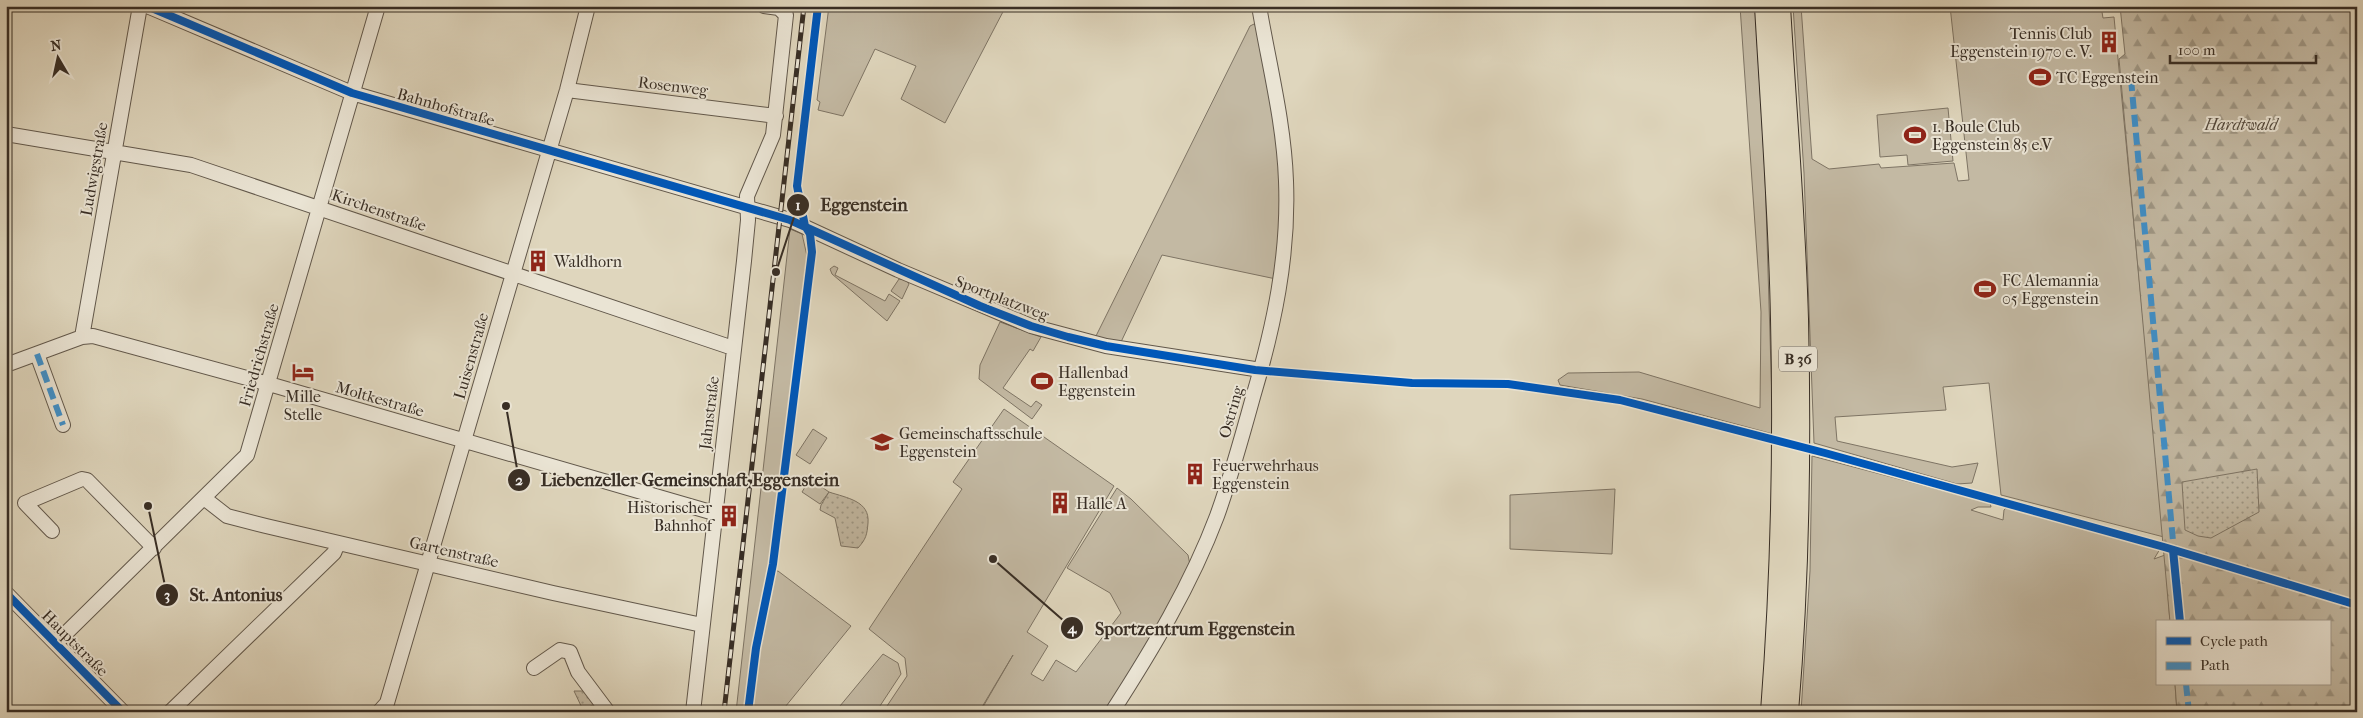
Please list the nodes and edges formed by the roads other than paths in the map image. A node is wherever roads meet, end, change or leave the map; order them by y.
1 (140, 6) edge
2 (147, 6) edge
3 (378, 6) edge
4 (588, 6) edge
5 (764, 6) edge
6 (1259, 6) edge
7 (1765, 6) edge
8 (1780, 6) edge
9 (567, 90) junction
10 (352, 93) junction
11 (776, 116) junction
12 (6, 134) edge
13 (549, 151) junction
14 (115, 154) junction
15 (320, 208) junction
16 (746, 208) junction
17 (513, 274) junction
18 (82, 337) junction
19 (734, 347) junction
20 (37, 354) junction
21 (6, 365) edge
22 (1261, 370) junction
23 (269, 384) junction
24 (63, 425) dead end
25 (465, 441) junction
26 (204, 498) junction
27 (714, 513) junction
28 (52, 531) dead end
29 (338, 543) junction
30 (154, 548) junction
31 (430, 565) junction
32 (6, 593) edge
33 (702, 625) junction
34 (56, 644) junction
35 (534, 668) dead end
36 (123, 712) edge
37 (170, 712) edge
38 (379, 712) edge
39 (608, 712) edge
40 (693, 712) edge
41 (1112, 712) edge
42 (1771, 712) edge
43 (1788, 712) edge

1 - 14 street, Ludwigstraße
2 - 10 street, Bahnhofstraße
3 - 10 street, Friedrichstraße
4 - 9 street, Luisenstraße
5 - 11 street, Jahnstraße
6 - 22 street, Ostring
7 - 42 highway, B 36
8 - 43 highway, B 36
9 - 11 street, Rosenweg
9 - 13 street, Luisenstraße
10 - 13 street, Bahnhofstraße
10 - 15 street, Friedrichstraße
11 - 16 street, Jahnstraße
12 - 14 street, Kirchenstraße
13 - 16 street, Bahnhofstraße
13 - 17 street, Luisenstraße
14 - 15 street, Kirchenstraße
14 - 18 street, Ludwigstraße
15 - 17 street, Kirchenstraße
15 - 23 street, Friedrichstraße
16 - 19 street, Jahnstraße
16 - 22 street, Sportplatzweg
17 - 19 street, Kirchenstraße
17 - 25 street, Luisenstraße
18 - 20 street, Moltkestraße
18 - 23 street, Moltkestraße
19 - 27 street, Jahnstraße
20 - 21 street, Moltkestraße
20 - 24 street
22 - 41 street, Ostring
23 - 25 street, Moltkestraße
23 - 26 street, Friedrichstraße
25 - 27 street, Moltkestraße
25 - 31 street, Luisenstraße
26 - 29 street, Gartenstraße
26 - 30 street, Friedrichstraße
27 - 33 street, Jahnstraße
28 - 30 street
29 - 31 street, Gartenstraße
29 - 37 street
30 - 34 street, Friedrichstraße
31 - 33 street, Gartenstraße
31 - 38 street, Luisenstraße
32 - 34 street, Hauptstraße
33 - 40 street, Jahnstraße
34 - 36 street, Hauptstraße
35 - 39 street

